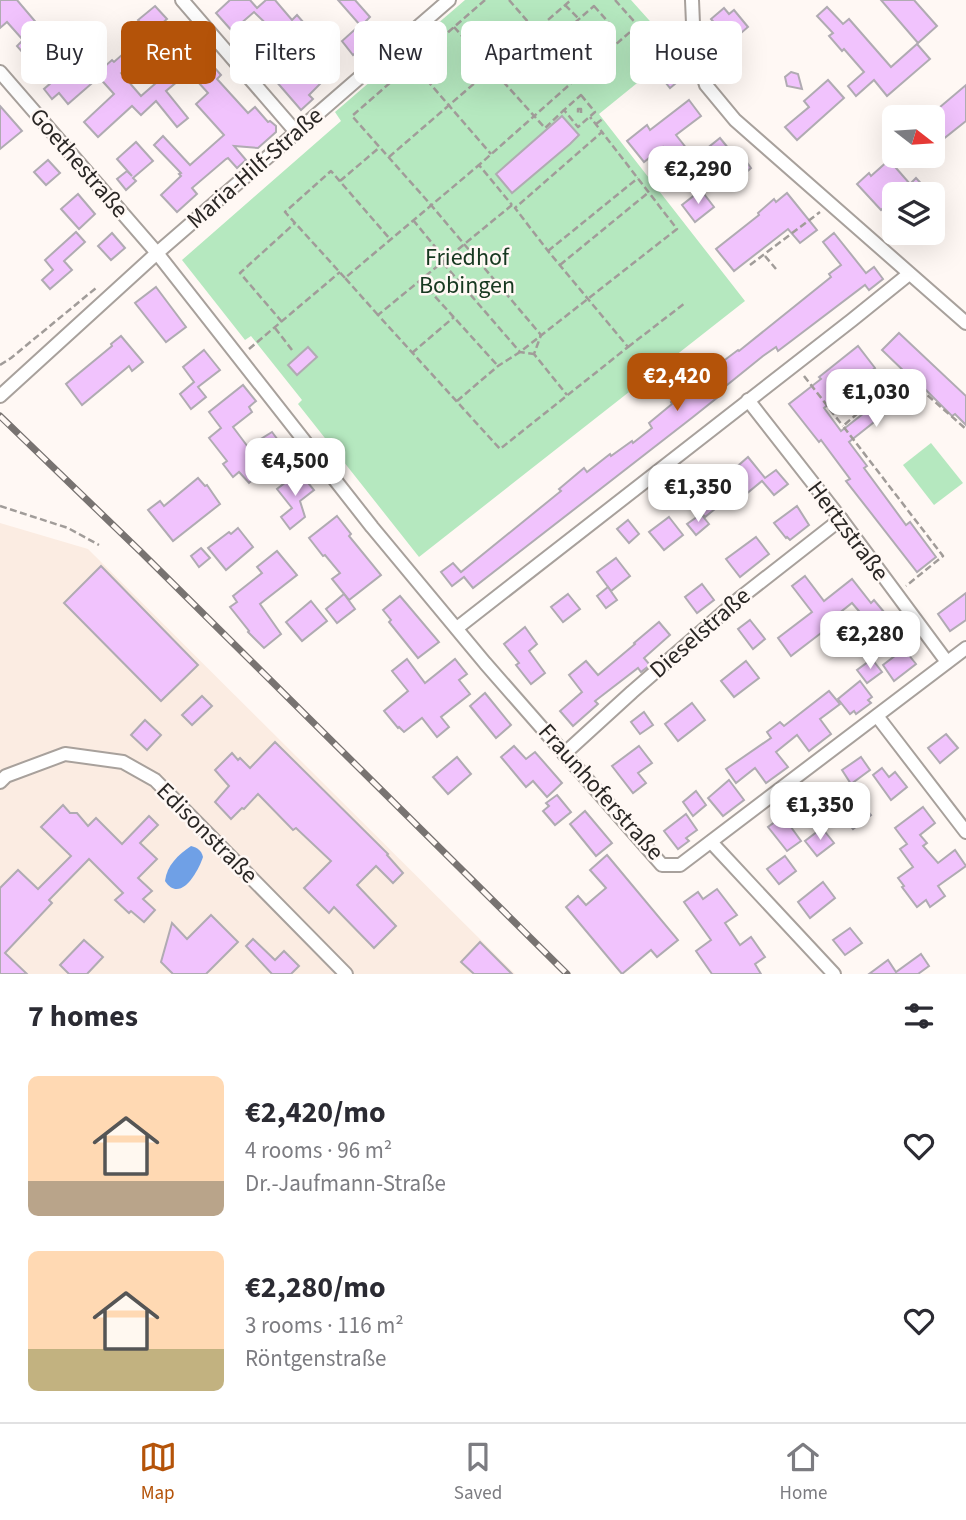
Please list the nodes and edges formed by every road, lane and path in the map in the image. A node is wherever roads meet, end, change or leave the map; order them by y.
1 (182, 0) edge
2 (428, 0) edge
3 (449, 0) edge
4 (485, 0) edge
5 (509, 0) edge
6 (571, 0) edge
7 (615, 0) edge
8 (692, 0) edge
9 (565, 5) junction
10 (436, 10) junction
11 (579, 19) junction
12 (528, 21) edge
13 (546, 21) edge
14 (577, 21) edge
15 (607, 21) edge
16 (633, 21) edge
17 (454, 27) junction
18 (630, 32) edge
19 (447, 33) edge
20 (461, 35) edge
21 (616, 44) edge
22 (0, 72) edge
23 (388, 84) edge
24 (430, 84) edge
25 (473, 84) edge
26 (506, 84) edge
27 (570, 84) edge
28 (572, 103) junction
29 (588, 103) junction
30 (449, 105) junction
31 (564, 110) junction
32 (579, 111) junction
33 (534, 116) junction
34 (571, 118) junction
35 (588, 118) junction
36 (604, 118) dead end
37 (596, 124) junction
38 (296, 132) junction
39 (602, 132) junction
40 (380, 147) junction
41 (491, 154) junction
42 (389, 157) junction
43 (479, 164) junction
44 (638, 178) junction
45 (340, 181) junction
46 (649, 192) junction
47 (831, 204) junction
48 (431, 205) junction
49 (514, 206) junction
50 (413, 220) junction
51 (295, 223) junction
52 (390, 239) junction
53 (465, 245) junction
54 (548, 251) junction
55 (157, 253) junction
56 (764, 255) junction
57 (444, 261) junction
58 (560, 265) junction
59 (750, 265) dead end
60 (776, 269) dead end
61 (340, 272) junction
62 (909, 274) junction
63 (345, 278) junction
64 (421, 281) junction
65 (101, 284) dead end
66 (588, 300) junction
67 (685, 303) dead end
68 (378, 315) junction
69 (454, 317) junction
70 (282, 322) junction
71 (966, 323) edge
72 (275, 328) junction
73 (541, 335) junction
74 (628, 347) junction
75 (292, 350) dead end
76 (520, 352) junction
77 (412, 353) junction
78 (534, 354) junction
79 (240, 357) junction
80 (794, 364) junction
81 (0, 365) edge
82 (498, 366) junction
83 (904, 376) dead end
84 (568, 395) junction
85 (0, 396) edge
86 (748, 400) junction
87 (457, 401) junction
88 (858, 413) dead end
89 (843, 426) junction
90 (966, 429) edge
91 (0, 506) edge
92 (841, 519) junction
93 (99, 545) dead end
94 (896, 594) junction
95 (457, 628) junction
96 (966, 648) edge
97 (947, 662) junction
98 (877, 716) junction
99 (564, 754) junction
100 (0, 782) edge
101 (966, 832) edge
102 (711, 842) junction
103 (346, 974) edge
104 (834, 974) edge

1 - 38 street
2 - 10 street
3 - 10 street, Maria-Hilf-Straße
4 - 17 path
5 - 12 path
6 - 9 path
7 - 16 path
8 - 47 street
9 - 11 path
9 - 13 path
10 - 38 street, Maria-Hilf-Straße
11 - 14 path
11 - 15 path
17 - 19 path
17 - 20 path
18 - 21 path
22 - 55 street, Goethestraße
23 - 40 path
24 - 30 path
25 - 30 path
26 - 33 path
27 - 33 path
28 - 29 path
28 - 31 path
28 - 32 path
29 - 32 path
29 - 35 path
30 - 41 path
30 - 42 path
31 - 33 path
31 - 34 path
32 - 34 path
32 - 35 path
33 - 41 path
34 - 35 path
35 - 37 path
36 - 37 path
37 - 39 path
38 - 55 street, Maria-Hilf-Straße
39 - 44 path
39 - 49 path
40 - 42 path
40 - 45 path
41 - 43 path
42 - 48 path
43 - 48 path
43 - 49 path
44 - 46 path
44 - 54 path
45 - 51 path
45 - 52 path
46 - 58 path
46 - 66 path
47 - 56 path
47 - 62 street
48 - 50 path
48 - 53 path
49 - 53 path
49 - 54 path
50 - 52 path
50 - 57 path
51 - 61 path
51 - 70 path
52 - 63 path
53 - 57 path
53 - 73 path
54 - 58 path
55 - 79 street, Goethestraße
55 - 85 street, Maria-Hilf-Straße
56 - 59 path
56 - 60 path
57 - 64 path
57 - 76 path
58 - 66 path
61 - 63 path
61 - 70 path
62 - 71 street
62 - 80 street
63 - 68 path
64 - 68 path
64 - 69 path
65 - 81 path
66 - 73 path
66 - 74 path
67 - 74 path
68 - 77 path
69 - 77 path
69 - 82 path
70 - 72 path
72 - 75 path
72 - 79 path
73 - 76 path
73 - 78 path
74 - 84 path
76 - 78 path
76 - 82 path
77 - 87 path
78 - 84 path
79 - 95 street, Fraunhoferstraße
80 - 86 street
80 - 89 path
82 - 87 path
83 - 90 path
84 - 87 path
86 - 92 street, Hertzstraße
86 - 95 street
88 - 89 path
89 - 94 path
91 - 93 path
92 - 94 street, Hertzstraße
92 - 99 street, Dieselstraße
94 - 97 street, Hertzstraße
95 - 99 street, Fraunhoferstraße
96 - 97 street, Fraunhoferstraße
97 - 98 street, Fraunhoferstraße
98 - 101 street
98 - 102 street, Fraunhoferstraße
99 - 102 street, Fraunhoferstraße
100 - 103 street, Edisonstraße
102 - 104 street

